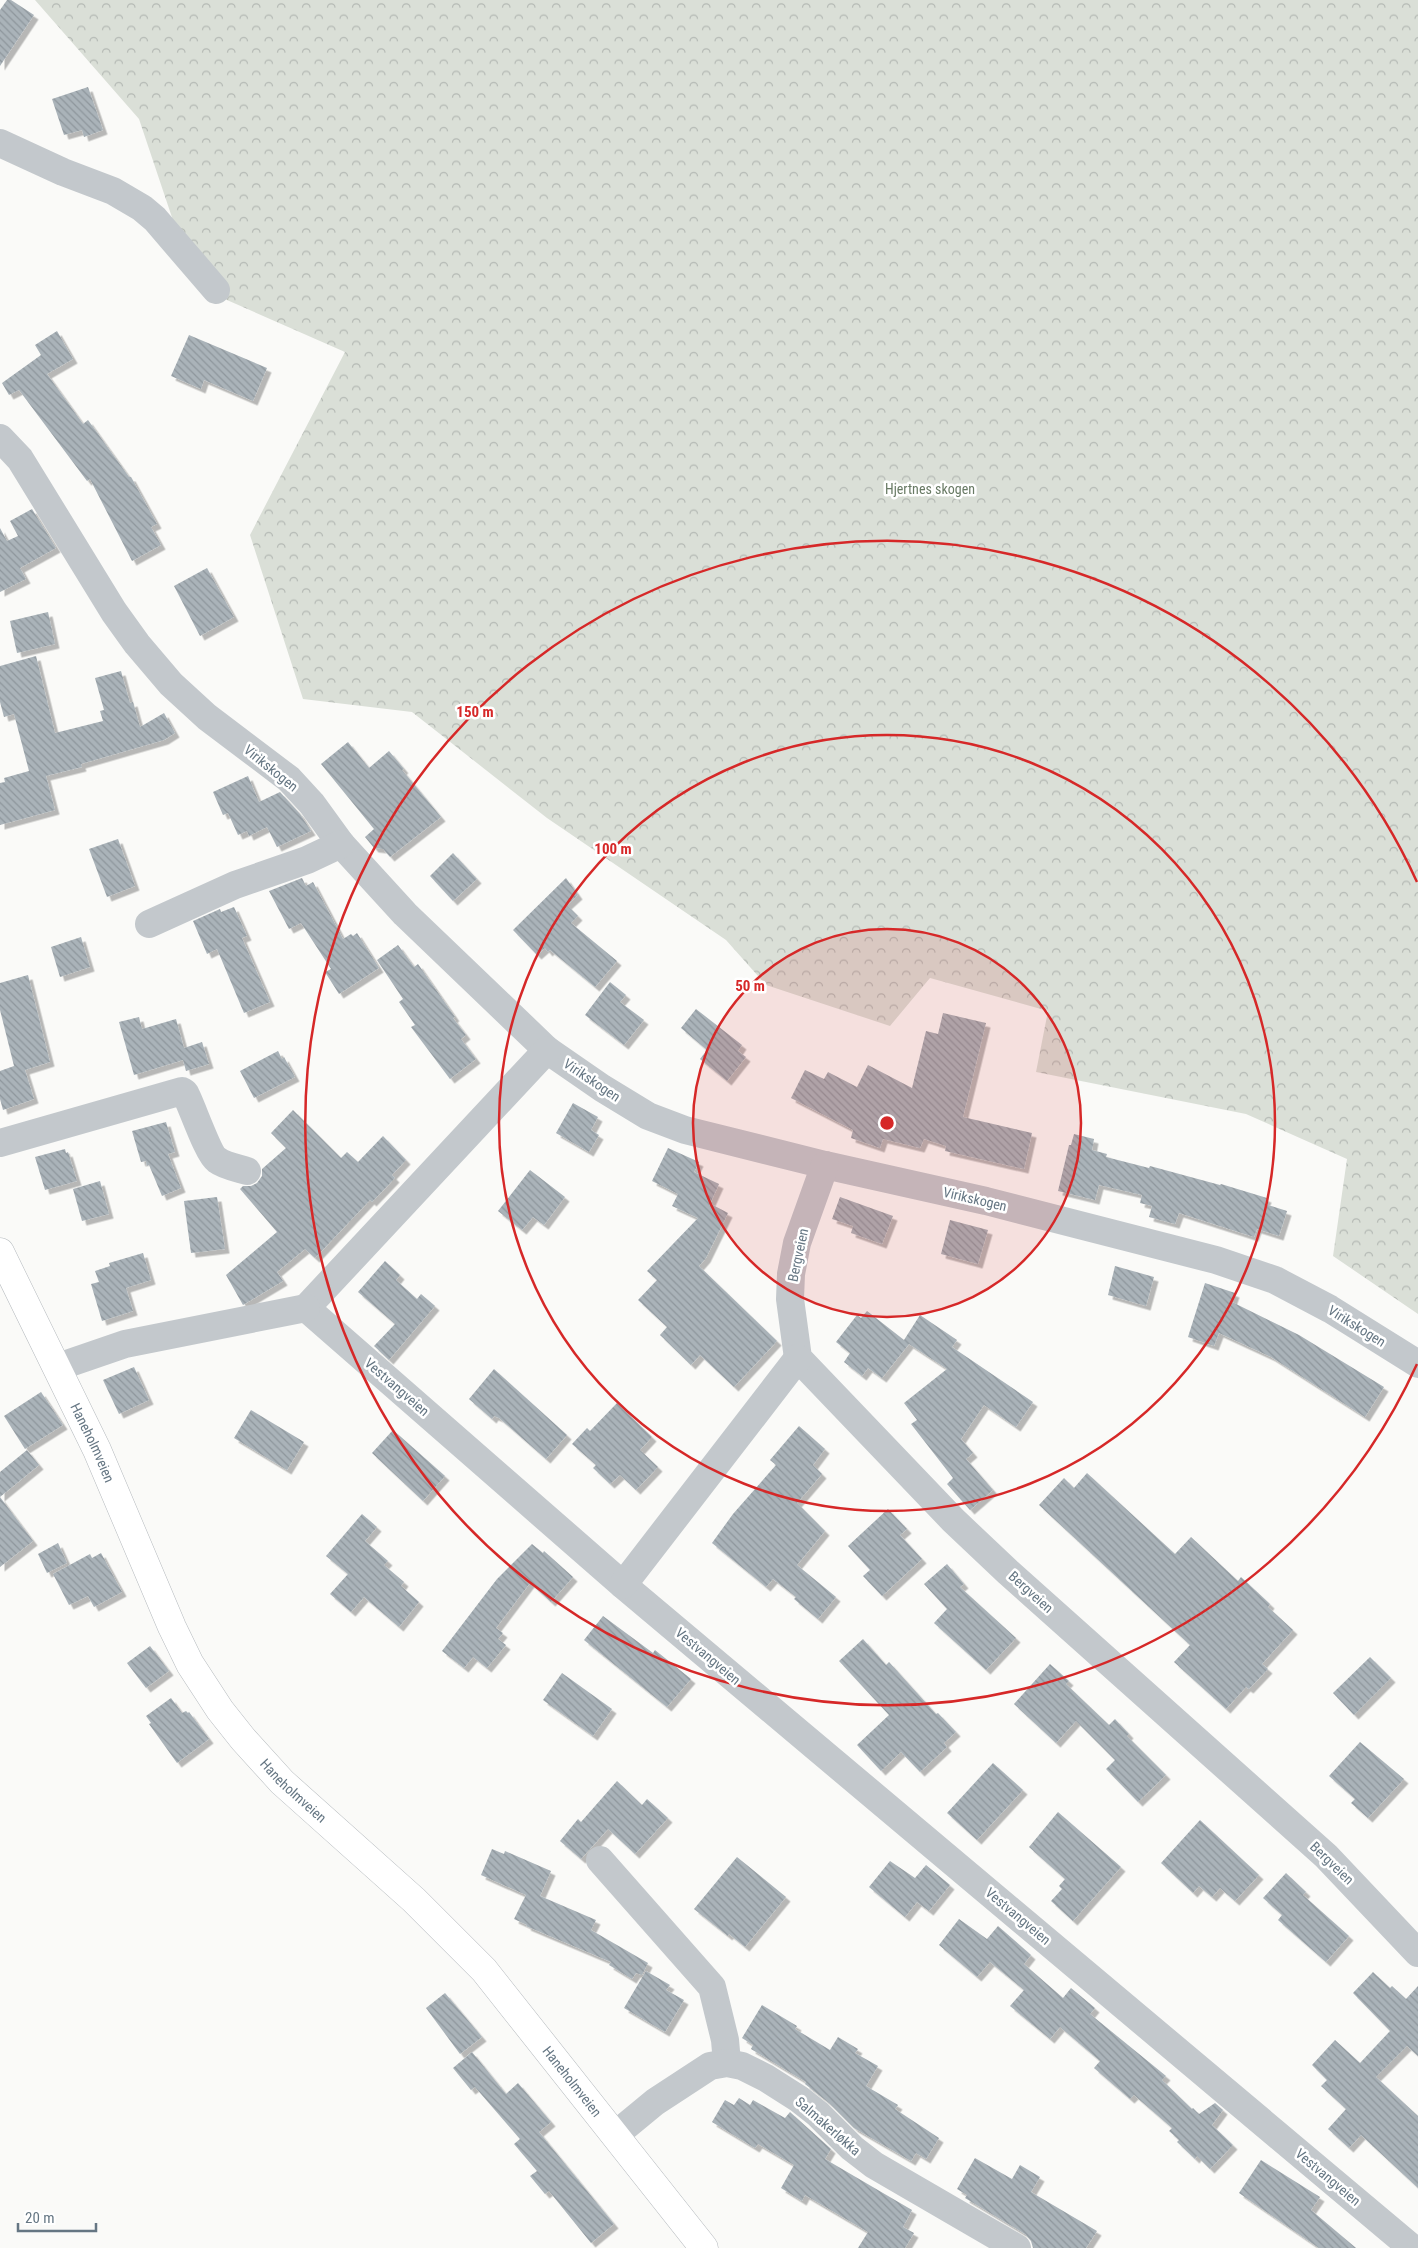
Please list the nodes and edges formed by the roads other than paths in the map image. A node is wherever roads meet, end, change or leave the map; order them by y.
1 (0, 143) edge
2 (216, 290) dead end
3 (0, 438) edge
4 (341, 844) junction
5 (149, 924) dead end
6 (547, 1050) junction
7 (0, 1142) edge
8 (825, 1165) junction
9 (247, 1171) dead end
10 (0, 1252) edge
11 (306, 1308) junction
12 (798, 1358) junction
13 (1418, 1364) edge
14 (58, 1367) junction
15 (623, 1585) junction
16 (600, 1860) dead end
17 (1418, 1953) edge
18 (727, 2063) junction
19 (615, 2135) junction
20 (704, 2248) edge
21 (1017, 2248) edge
22 (1412, 2248) edge

1 - 2 street
3 - 4 street, Virikskogen
4 - 5 street
4 - 6 street, Virikskogen
6 - 8 street, Virikskogen
6 - 11 street
7 - 9 street
8 - 12 street, Bergveien
8 - 13 street, Virikskogen
10 - 14 main road, Haneholmveien
11 - 14 street
11 - 15 street, Vestvangveien
12 - 15 street
12 - 17 street, Bergveien
14 - 19 main road, Haneholmveien
15 - 22 street, Vestvangveien
16 - 18 street
18 - 19 street
18 - 21 street, Salmakerløkka
19 - 20 main road, Haneholmveien

